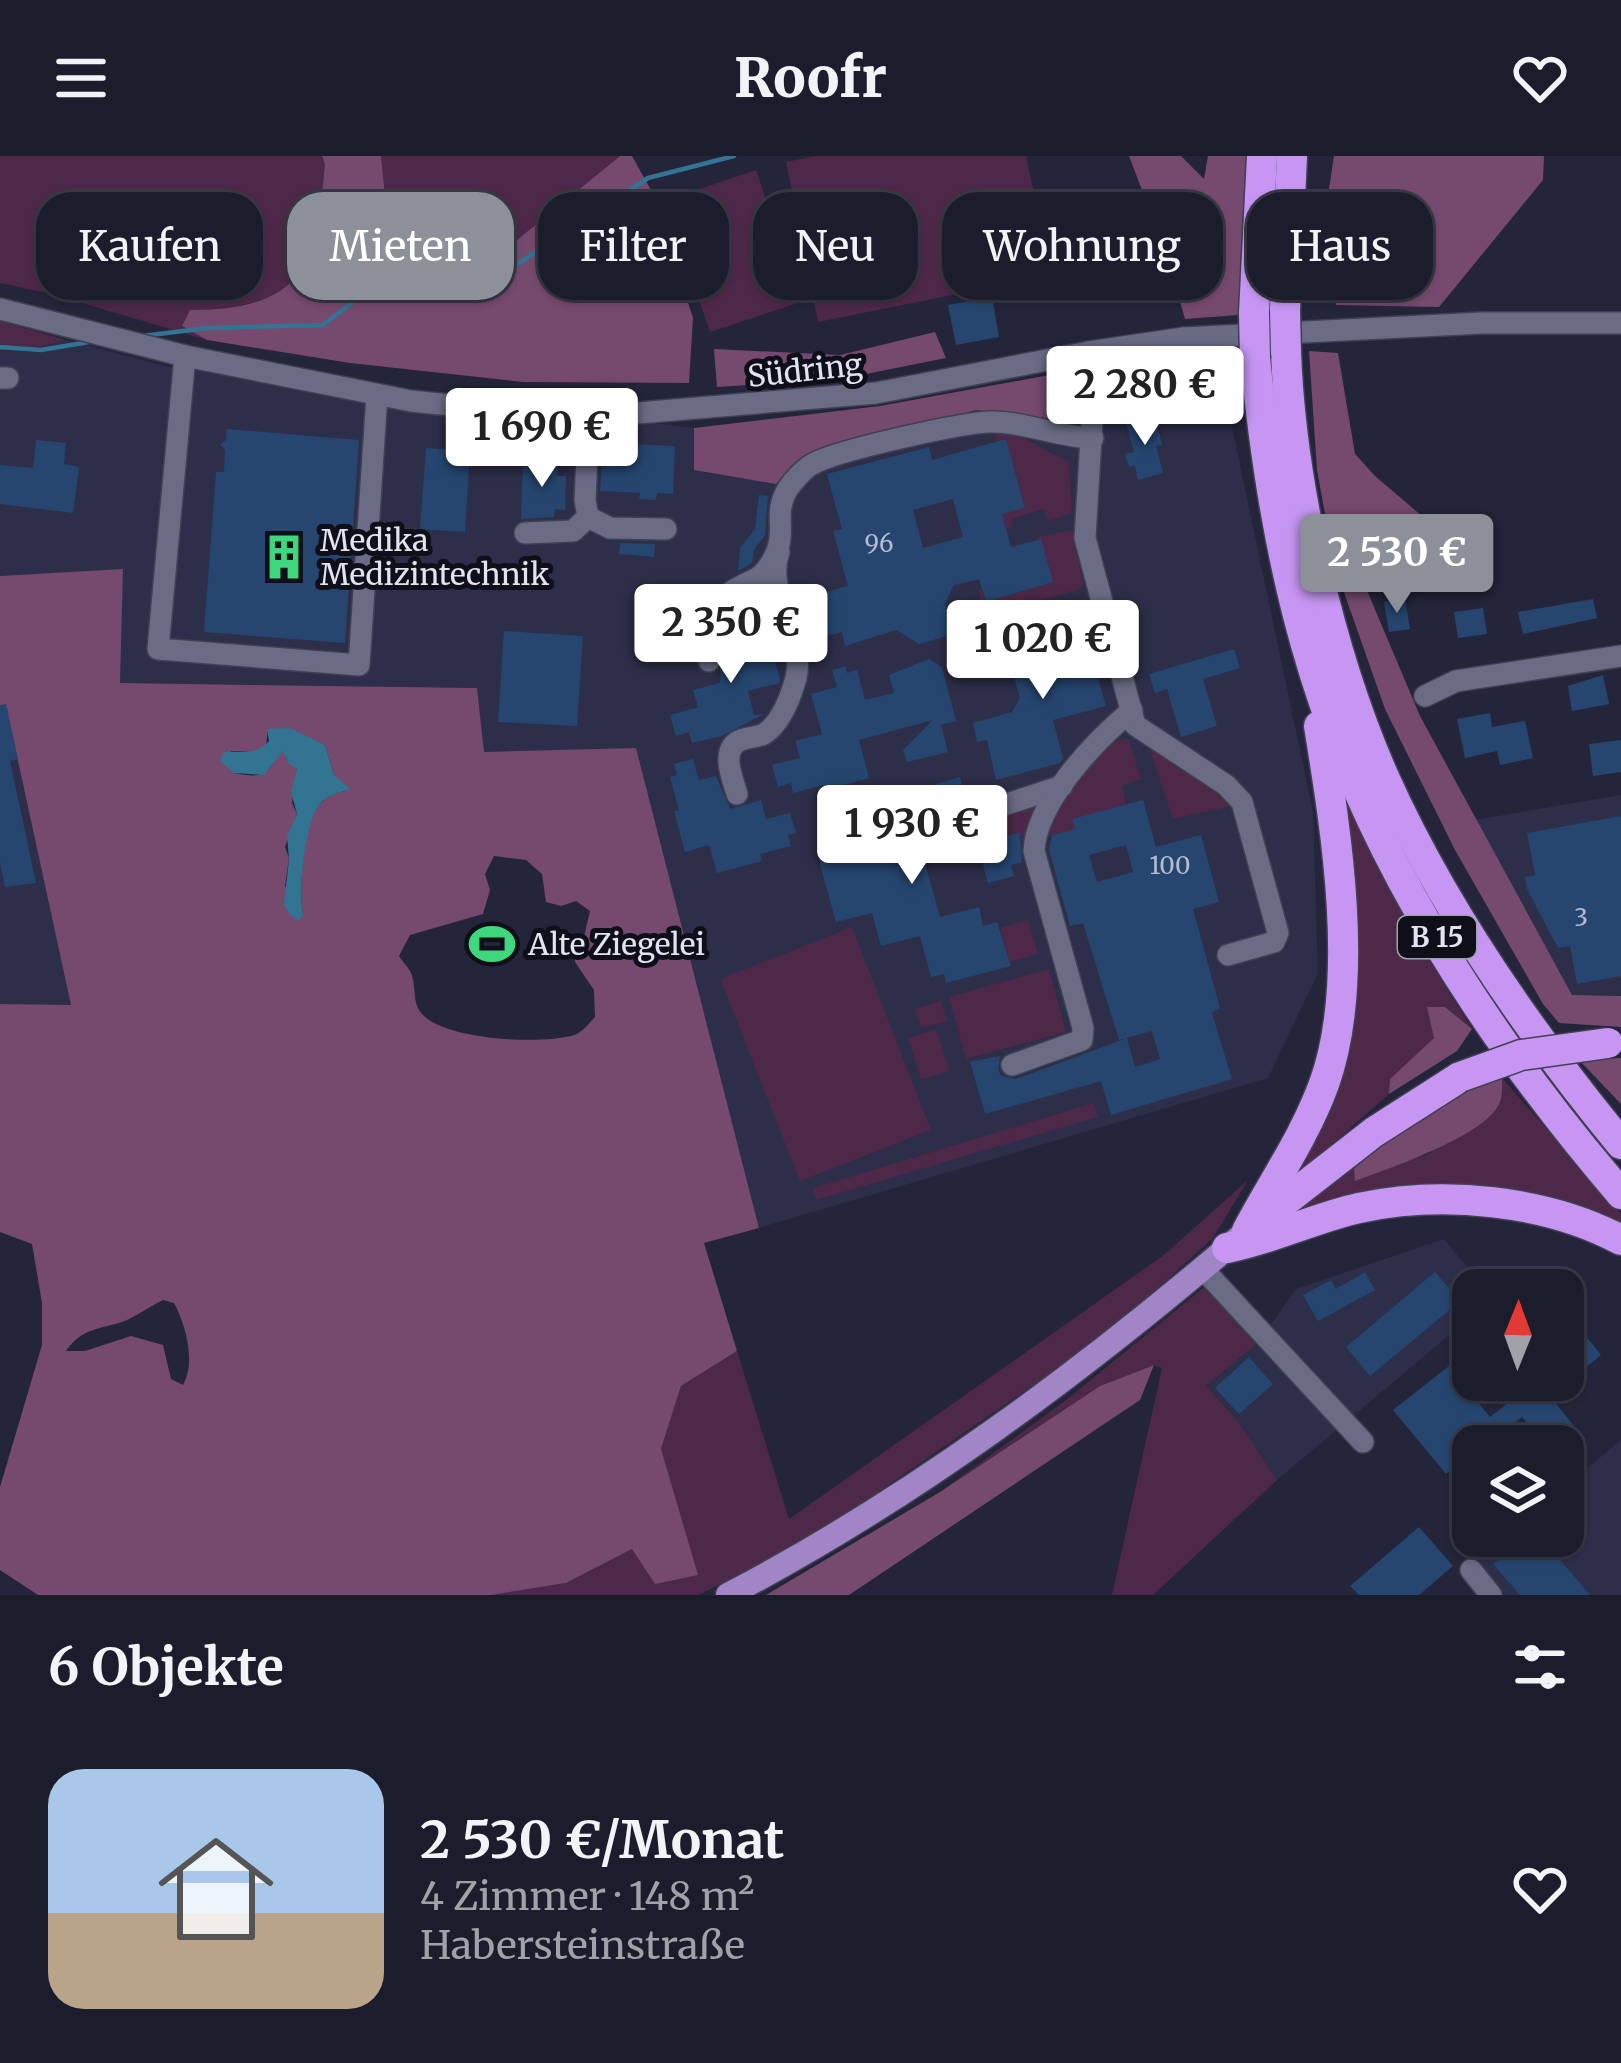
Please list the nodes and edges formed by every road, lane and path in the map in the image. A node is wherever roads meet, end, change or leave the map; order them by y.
1 (1262, 156) edge
2 (1292, 156) edge
3 (0, 309) edge
4 (1269, 312) junction
5 (1621, 323) edge
6 (1184, 338) junction
7 (1089, 352) junction
8 (1270, 355) junction
9 (185, 356) junction
10 (1094, 389) junction
11 (377, 395) junction
12 (589, 412) junction
13 (1093, 437) junction
14 (588, 517) junction
15 (667, 529) dead end
16 (525, 533) dead end
17 (781, 546) junction
18 (1307, 650) junction
19 (1621, 656) edge
20 (710, 661) dead end
21 (1425, 696) dead end
22 (1132, 710) junction
23 (1063, 785) junction
24 (737, 794) dead end
25 (973, 828) dead end
26 (1228, 955) dead end
27 (1615, 1044) edge
28 (1012, 1065) dead end
29 (1621, 1144) edge
30 (1621, 1194) edge
31 (1237, 1240) junction
32 (1621, 1240) edge
33 (1202, 1269) junction
34 (1363, 1442) dead end
35 (1471, 1570) dead end
36 (728, 1595) edge
37 (1491, 1595) edge

1 - 4 highway, B 15
2 - 4 highway, B 15
3 - 9 street, Südring
4 - 8 highway, B 15, bridge
5 - 6 street, Südring
6 - 7 street, Südring
6 - 10 street
7 - 10 street
7 - 12 street, Südring
8 - 18 highway, B 15
8 - 29 highway, B 15
9 - 11 street, Südring
9 - 11 street
10 - 13 street
11 - 12 street, Südring
12 - 14 street
13 - 17 street
13 - 22 street
14 - 15 street
14 - 16 street
17 - 20 street
17 - 24 street
18 - 30 highway, B 15
18 - 31 highway, B 15
19 - 21 street
22 - 23 street
22 - 26 street
23 - 25 street
23 - 28 street
27 - 31 highway, bridge
31 - 32 highway
31 - 33 main road
33 - 34 street
33 - 36 main road
35 - 37 street

